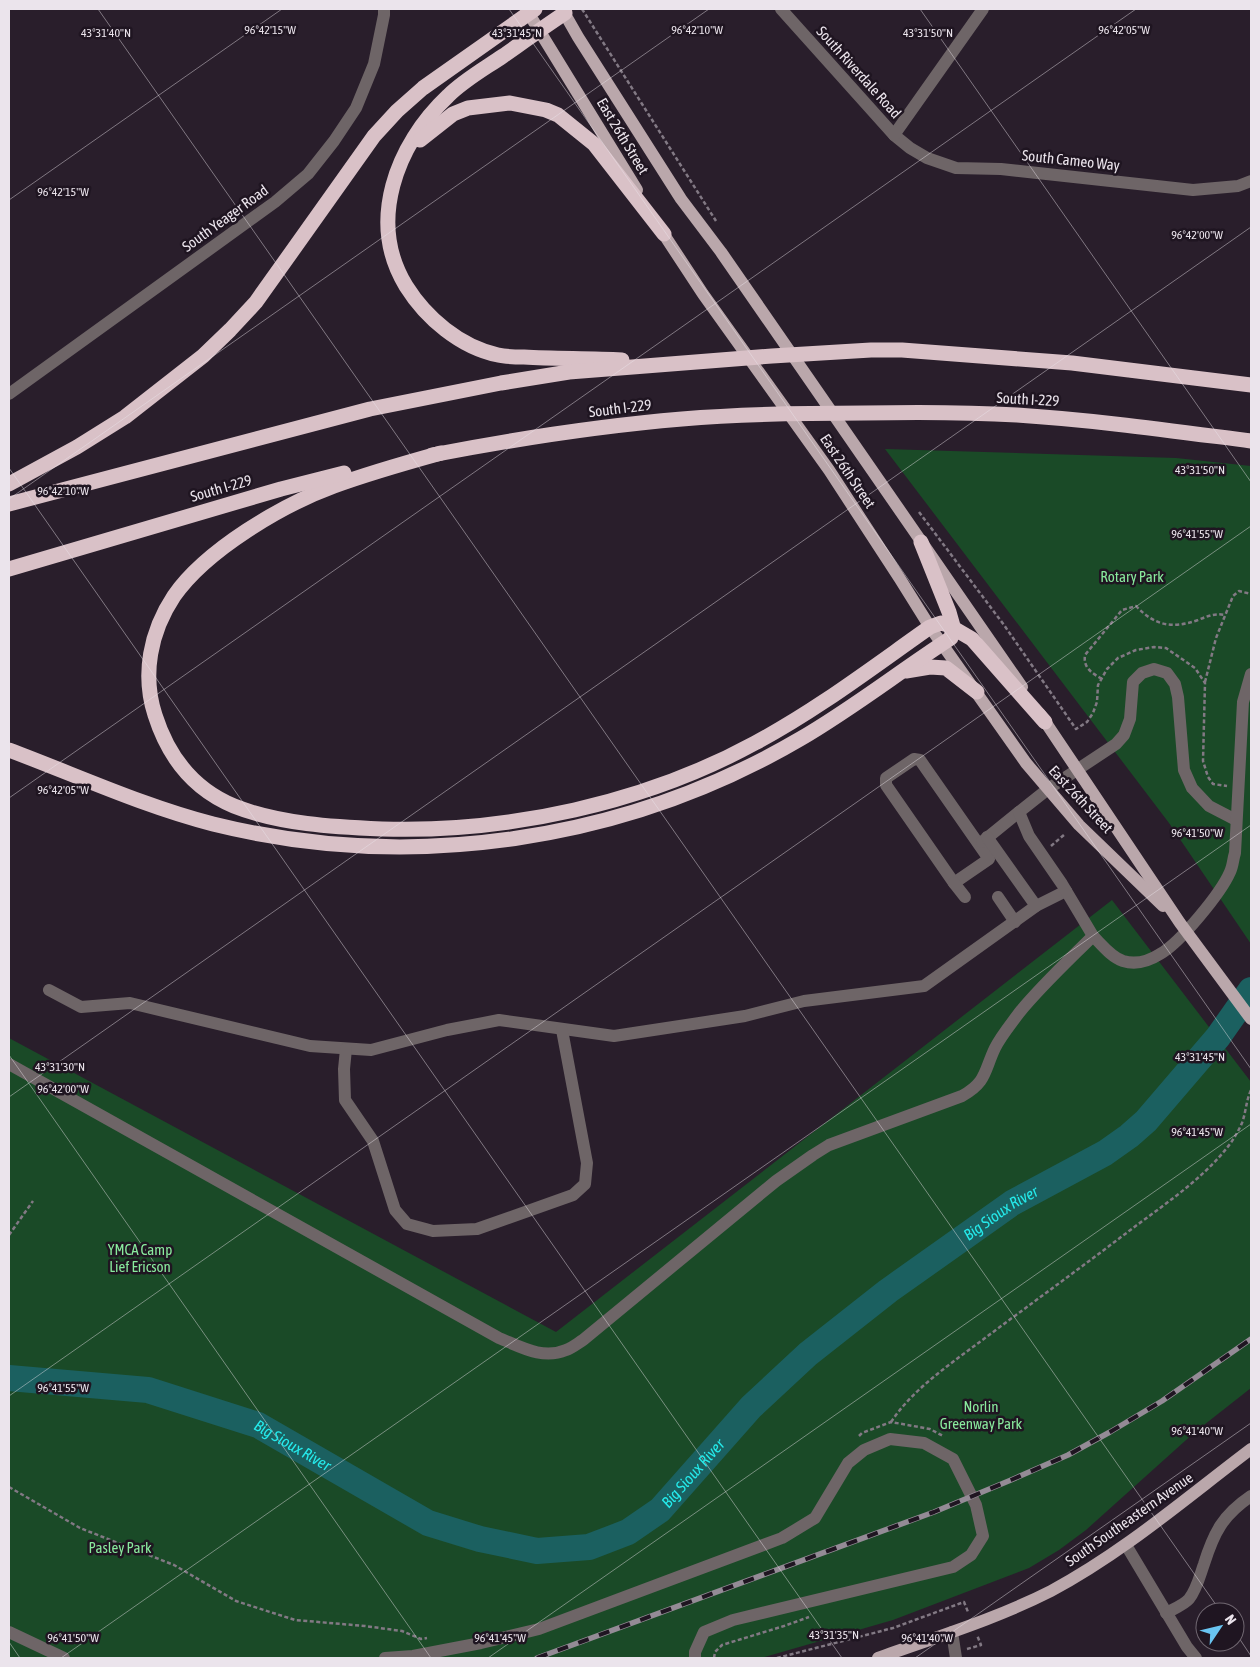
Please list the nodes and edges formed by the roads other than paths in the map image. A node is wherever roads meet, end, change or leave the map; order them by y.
1 (384, 9) edge
2 (781, 9) edge
3 (983, 9) edge
4 (530, 10) edge
5 (564, 11) edge
6 (540, 30) junction
7 (894, 135) junction
8 (402, 160) junction
9 (1251, 181) edge
10 (664, 234) junction
11 (696, 362) junction
12 (1251, 385) edge
13 (9, 394) edge
14 (1251, 441) edge
15 (441, 453) junction
16 (9, 484) edge
17 (9, 504) edge
18 (921, 542) junction
19 (9, 569) edge
20 (953, 626) junction
21 (930, 627) junction
22 (942, 644) junction
23 (1251, 674) edge
24 (892, 679) junction
25 (977, 692) junction
26 (1045, 722) junction
27 (9, 750) edge
28 (1077, 769) junction
29 (1048, 788) junction
30 (1019, 812) junction
31 (1236, 820) junction
32 (983, 841) junction
33 (954, 883) junction
34 (1066, 891) junction
35 (965, 897) dead end
36 (998, 897) dead end
37 (1036, 906) junction
38 (1015, 922) junction
39 (1180, 923) junction
40 (1093, 936) junction
41 (49, 990) dead end
42 (1251, 1019) edge
43 (562, 1030) junction
44 (346, 1049) junction
45 (9, 1064) edge
46 (1251, 1448) edge
47 (1251, 1496) edge
48 (1126, 1544) junction
49 (1166, 1613) junction
50 (9, 1632) edge
51 (952, 1632) junction
52 (956, 1655) edge
53 (64, 1658) edge
54 (385, 1658) edge
55 (696, 1658) edge
56 (878, 1658) edge
57 (1196, 1658) edge

1 - 13 street, South Yeager Road
2 - 7 street, South Riverdale Road
3 - 7 street
4 - 6 main road, East 26th Street
4 - 16 highway
5 - 6 highway
5 - 18 main road, East 26th Street
6 - 8 highway
6 - 10 main road, East 26th Street
7 - 9 street, South Cameo Way
8 - 10 highway
8 - 11 highway
10 - 21 main road, East 26th Street
11 - 12 highway
11 - 17 highway
14 - 15 highway, South I-229
15 - 19 highway, South I-229
15 - 21 highway
18 - 20 highway
18 - 26 main road, East 26th Street
20 - 21 highway
20 - 22 highway
20 - 26 highway
21 - 22 main road, East 26th Street
22 - 24 highway
22 - 25 main road, East 26th Street
23 - 31 street
24 - 25 highway
24 - 27 highway
25 - 29 main road, East 26th Street
26 - 28 main road, East 26th Street
28 - 29 street
28 - 31 street
28 - 39 main road, East 26th Street
29 - 30 street
29 - 39 main road, East 26th Street
30 - 32 street
30 - 34 street
31 - 40 street
32 - 33 street
32 - 33 street
32 - 37 street
33 - 35 street
34 - 37 street
34 - 40 street
36 - 38 street
37 - 38 street
38 - 43 street
39 - 42 main road, East 26th Street
40 - 45 street
41 - 44 street
43 - 44 street
43 - 44 street
46 - 48 main road, South Southeastern Avenue
47 - 49 street
48 - 49 street
48 - 51 main road, South Southeastern Avenue
49 - 57 street
50 - 53 street
51 - 52 street
51 - 56 main road, South Southeastern Avenue
54 - 55 street

